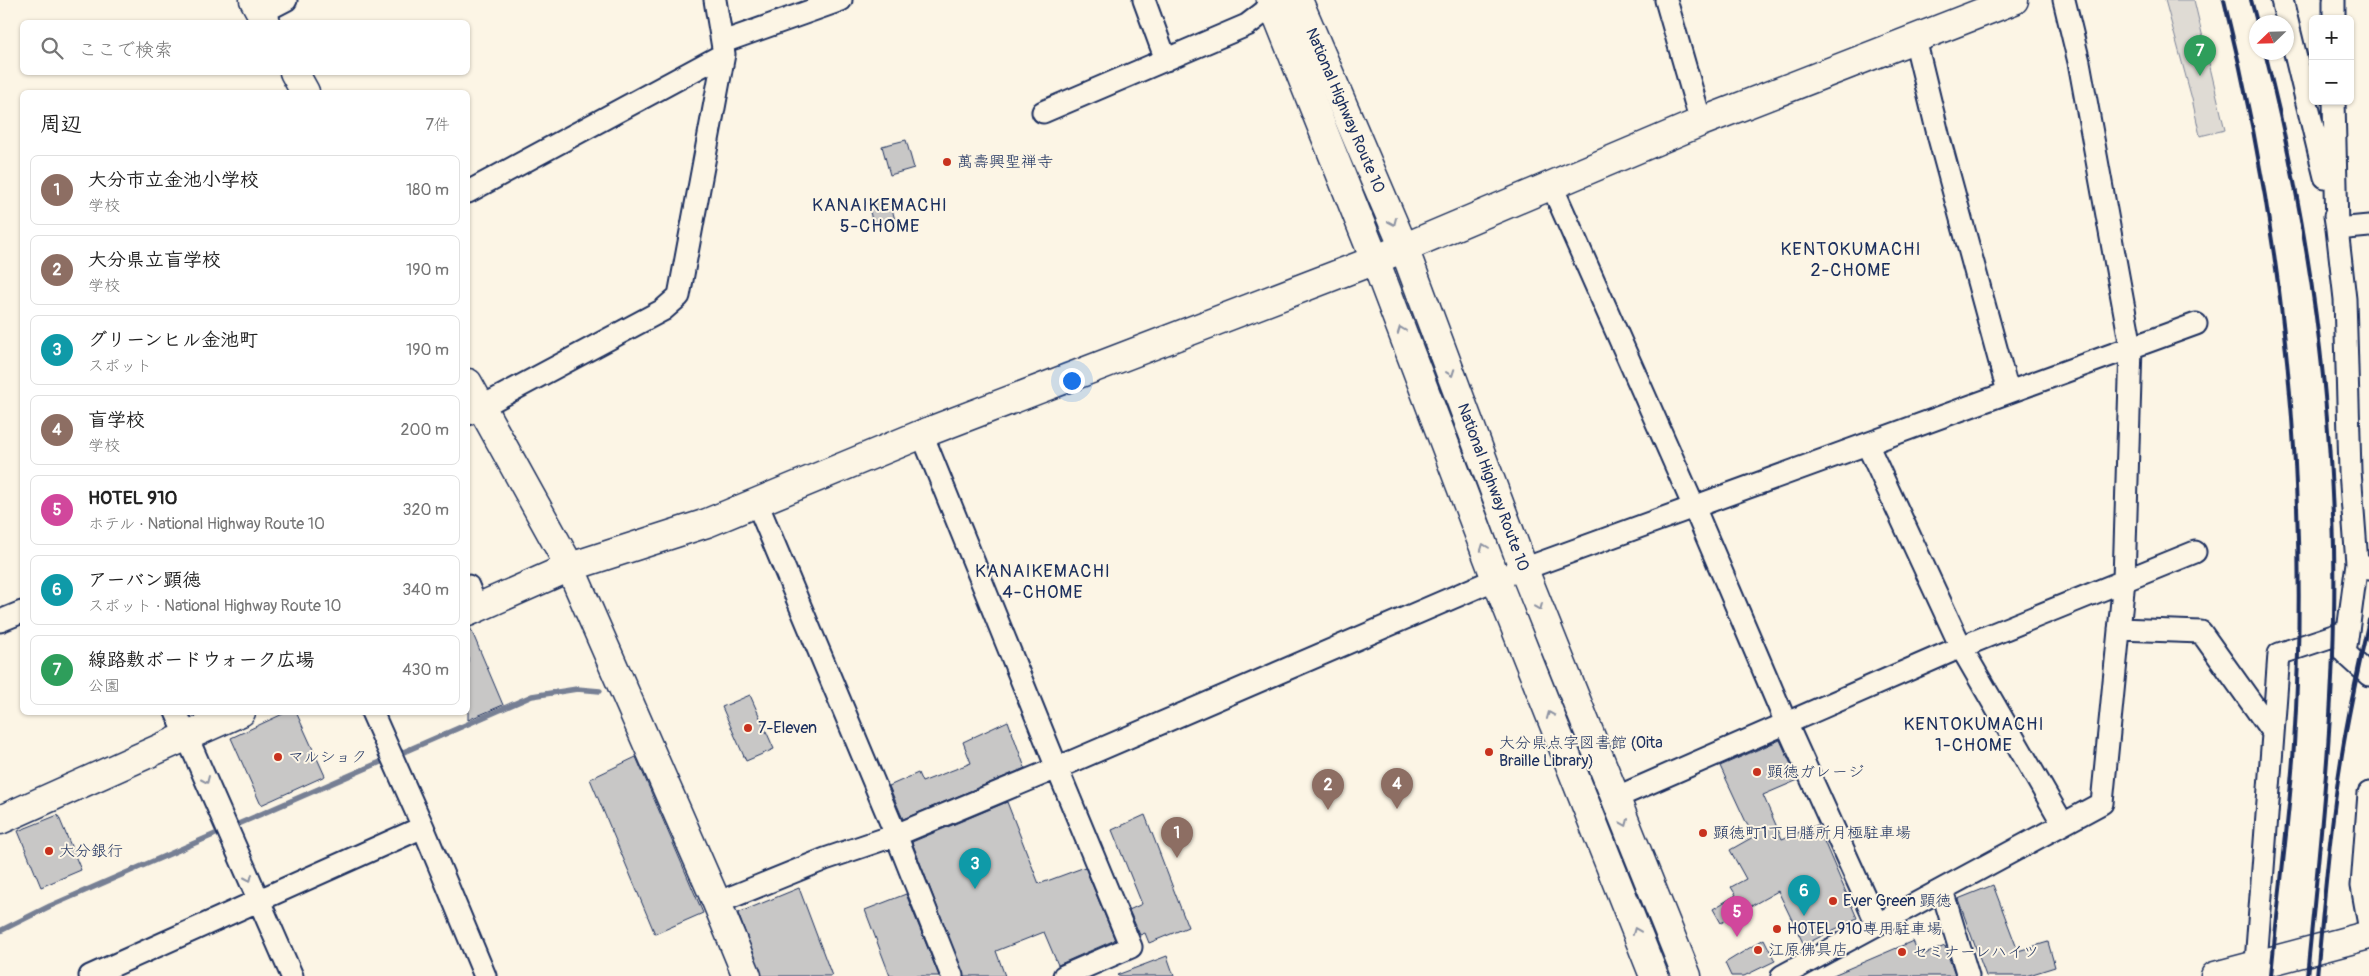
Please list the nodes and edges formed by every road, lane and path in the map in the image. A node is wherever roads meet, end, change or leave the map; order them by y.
1 (286, 0) edge
2 (714, 0) edge
3 (841, 0) edge
4 (1144, 0) edge
5 (1666, 0) edge
6 (2014, 0) edge
7 (2064, 0) edge
8 (2282, 0) edge
9 (2334, 0) edge
10 (1280, 1) edge
11 (260, 12) edge
12 (2334, 15) edge
13 (1915, 38) junction
14 (723, 48) junction
15 (1166, 60) junction
16 (296, 75) edge
17 (304, 90) edge
18 (2334, 105) edge
19 (1043, 112) dead end
20 (1701, 122) junction
21 (1551, 184) junction
22 (470, 191) edge
23 (2369, 226) edge
24 (2337, 229) junction
25 (1404, 248) junction
26 (1375, 260) junction
27 (2196, 324) dead end
28 (2132, 347) junction
29 (470, 392) edge
30 (2008, 392) junction
31 (474, 411) edge
32 (922, 434) junction
33 (1867, 444) junction
34 (757, 503) junction
35 (1694, 507) junction
36 (2195, 552) dead end
37 (2363, 566) edge
38 (570, 567) junction
39 (1524, 570) junction
40 (1496, 579) junction
41 (2124, 580) junction
42 (471, 602) edge
43 (20, 613) edge
44 (0, 621) edge
45 (2119, 630) junction
46 (2348, 631) junction
47 (1961, 647) junction
48 (2369, 674) edge
49 (177, 715) edge
50 (235, 715) edge
51 (373, 715) edge
52 (1786, 723) junction
53 (2273, 733) junction
54 (186, 737) junction
55 (1057, 768) junction
56 (2369, 793) edge
57 (1615, 798) junction
58 (0, 820) edge
59 (2063, 824) junction
60 (423, 827) junction
61 (896, 835) junction
62 (1942, 890) junction
63 (259, 900) junction
64 (717, 903) junction
65 (1877, 924) junction
66 (2369, 925) edge
67 (2369, 935) edge
68 (2255, 971) edge
69 (90, 976) edge
70 (292, 976) edge
71 (485, 976) edge
72 (747, 976) edge
73 (952, 976) edge
74 (1064, 976) edge
75 (1654, 976) edge
76 (1687, 976) edge
77 (1782, 976) edge
78 (1968, 976) edge
79 (2215, 976) edge

1 - 11 street
2 - 14 street
3 - 14 street
4 - 15 street
5 - 20 street
6 - 13 main road
7 - 28 street
8 - 24 street
9 - 12 street
10 - 15 street
10 -> 25 main road, National Highway Route 10
10 - 26 main road, National Highway Route 10
13 - 20 main road
13 - 30 street
14 - 22 street
14 - 31 street
15 - 19 street
16 - 17 main road
18 - 24 street
20 - 21 main road
21 - 25 main road
21 - 35 street
23 - 24 street
24 - 37 street
25 - 26 main road
25 -> 39 main road, National Highway Route 10
26 - 32 main road
40 -> 26 main road, National Highway Route 10
27 - 28 street
28 - 30 street
28 - 41 street
29 - 31 main road
30 - 33 street
31 - 38 main road
32 - 34 main road
32 - 55 street
33 - 35 street
33 - 47 street
34 - 38 main road
34 - 61 street
35 - 39 street
35 - 52 street
36 - 41 street
37 - 46 street
38 - 42 main road
38 - 64 main road
39 - 40 street
39 -> 57 main road, National Highway Route 10
40 - 55 street
75 -> 40 main road, National Highway Route 10
41 - 45 street
41 - 47 street
43 - 44 street
45 - 53 street
45 - 59 street
46 - 48 street
46 - 53 street
47 - 52 street
47 - 59 street
49 - 54 street
50 - 54 main road
51 - 60 street
52 - 57 street
52 - 65 street
53 - 68 street
54 - 58 main road
54 -> 63 street
55 - 61 street
55 - 74 street
56 - 66 street
57 -> 76 main road, National Highway Route 10
59 - 62 street
60 - 63 street
60 - 71 street
61 - 64 street
61 - 73 street
62 - 65 street
62 - 78 street
63 - 69 street
63 - 70 street
64 - 72 main road
65 - 77 street
67 - 68 main road
68 - 79 main road

